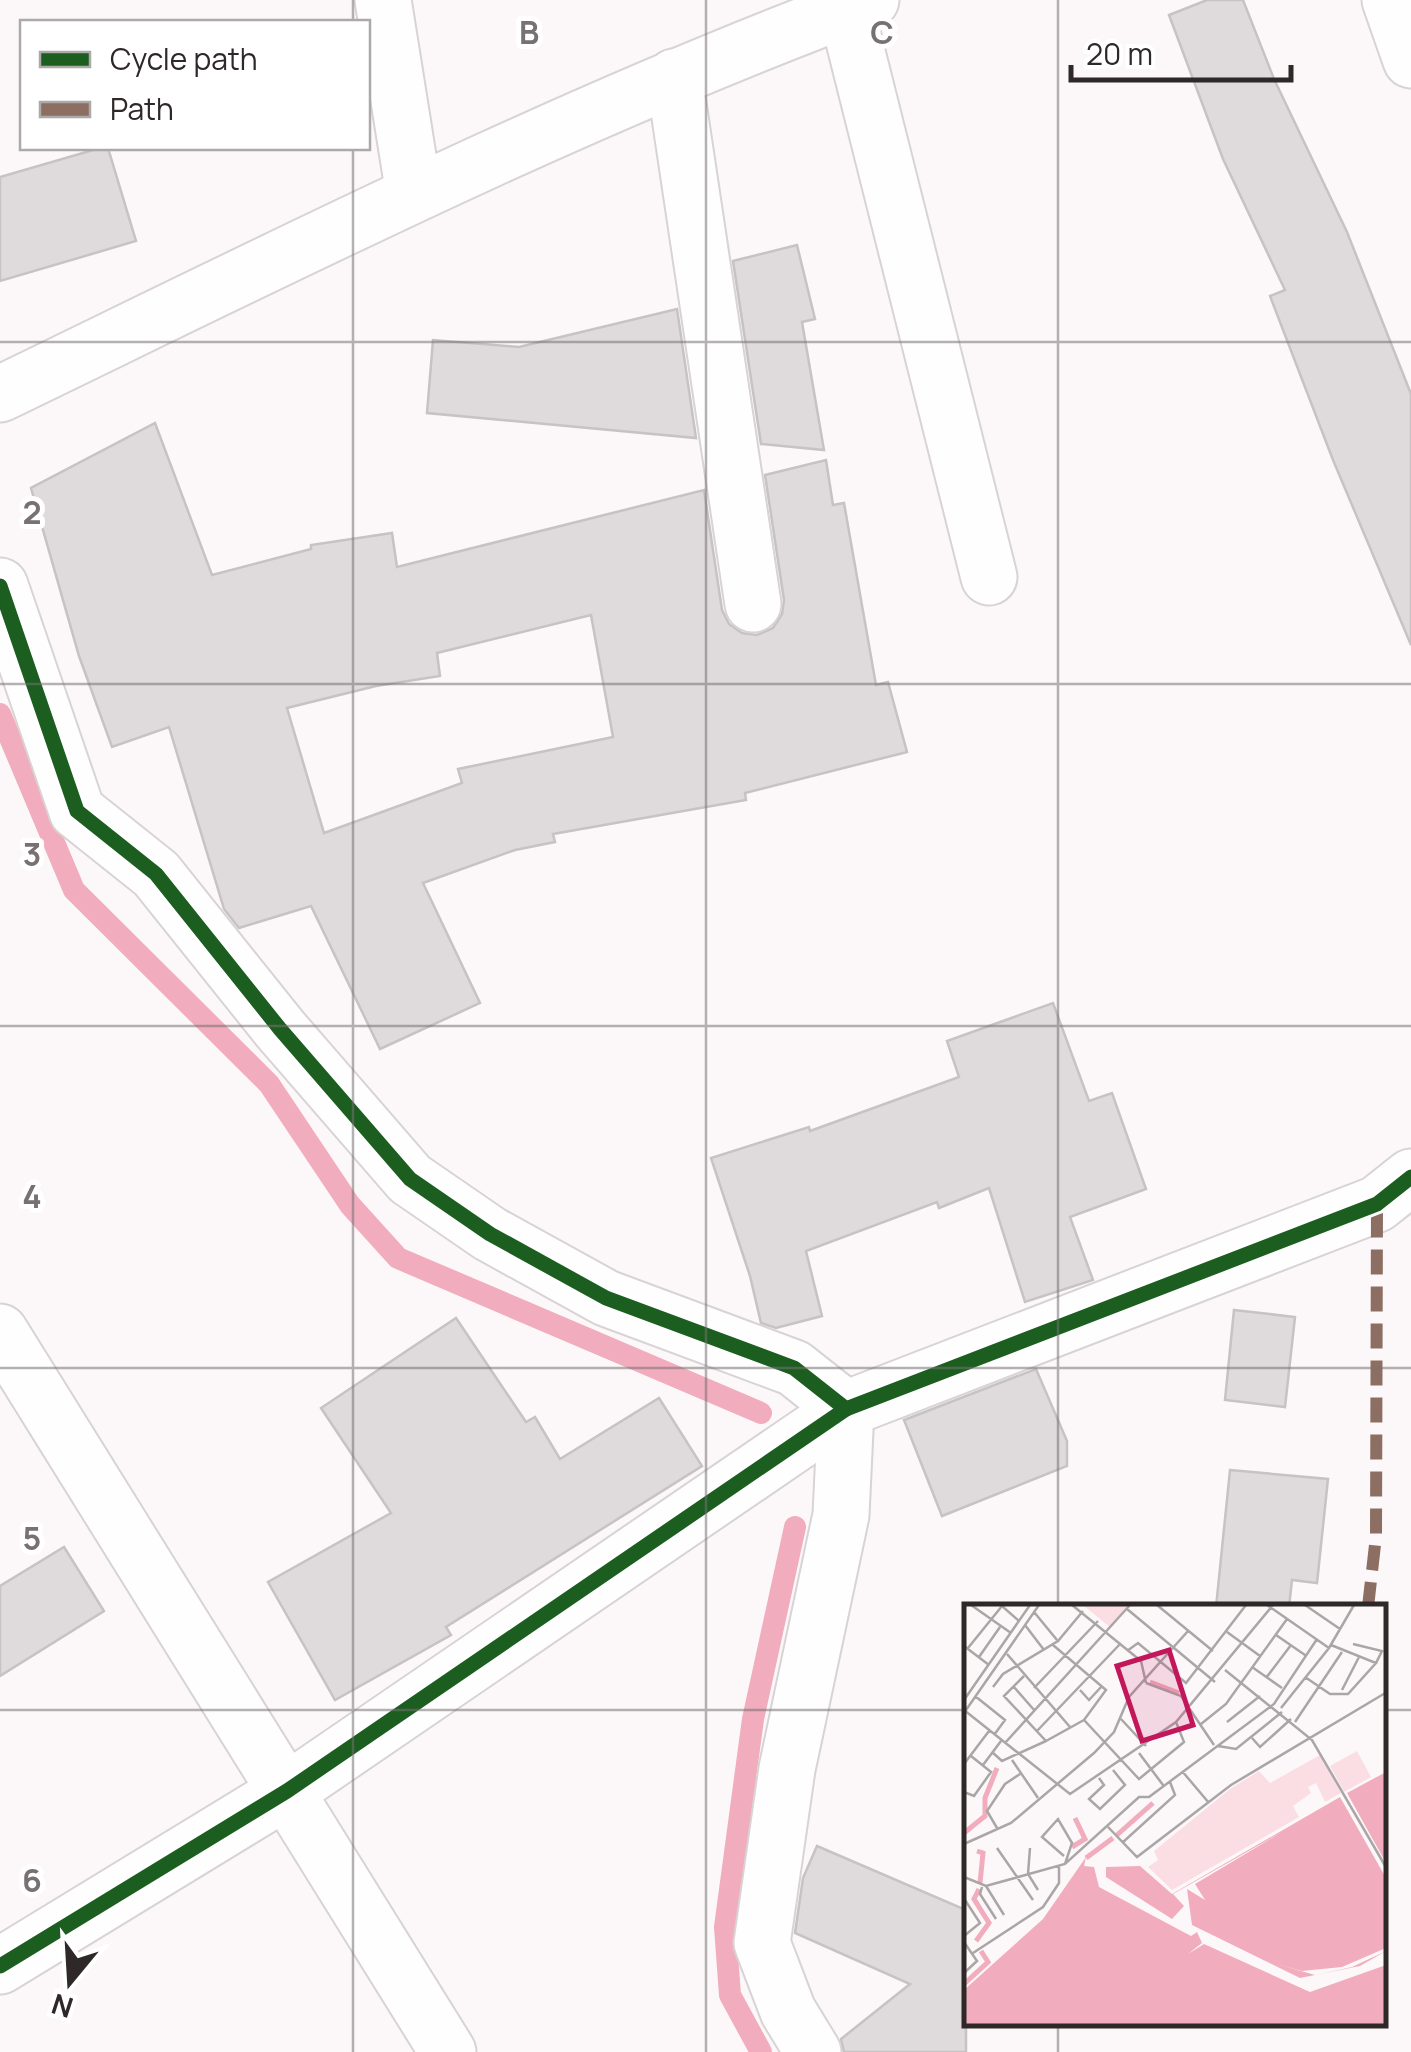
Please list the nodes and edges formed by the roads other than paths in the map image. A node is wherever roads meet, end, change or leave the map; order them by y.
1 (383, 0) edge
2 (1390, 0) edge
3 (858, 5) edge
4 (1411, 60) edge
5 (674, 76) junction
6 (414, 194) junction
7 (0, 394) edge
8 (988, 577) dead end
9 (0, 586) edge
10 (752, 604) dead end
11 (1411, 1177) edge
12 (0, 1332) edge
13 (846, 1409) junction
14 (287, 1791) junction
15 (0, 1966) edge
16 (448, 2052) edge
17 (813, 2052) edge

1 - 6 street
2 - 4 street
3 - 5 street
3 - 8 street
5 - 6 street
5 - 10 street
6 - 7 street
9 - 13 street
11 - 13 street
12 - 14 street
13 - 14 street
13 - 17 street
14 - 15 street
14 - 16 street

